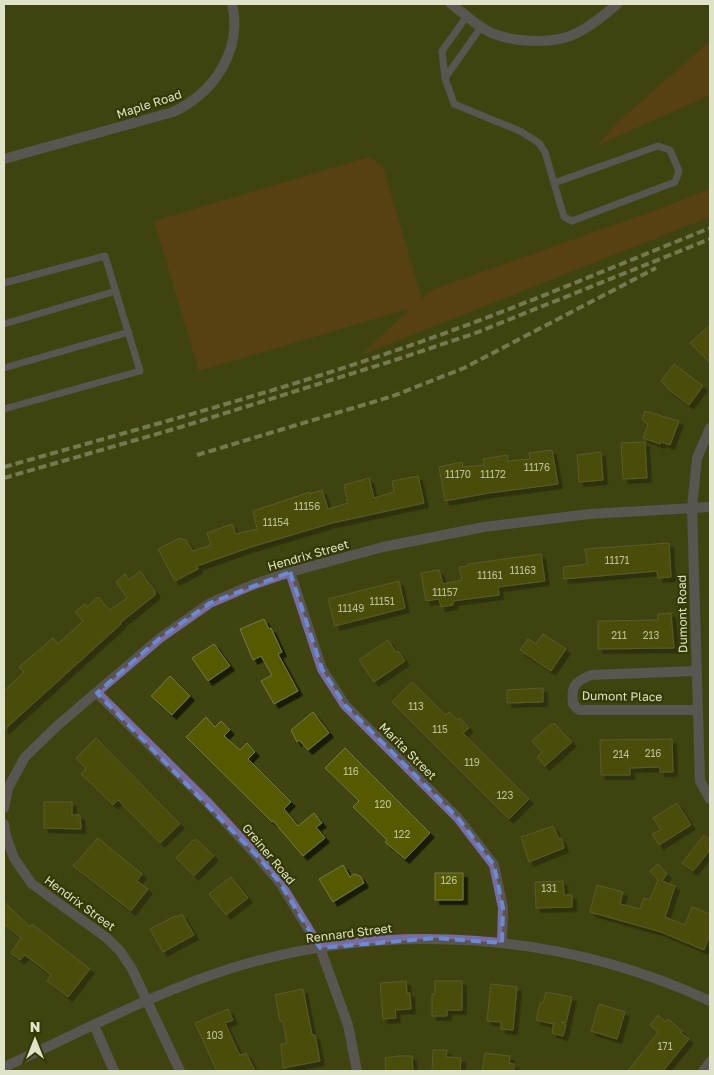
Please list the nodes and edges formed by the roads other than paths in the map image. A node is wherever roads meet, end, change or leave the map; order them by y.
1 (232, 4) edge
2 (451, 4) edge
3 (618, 4) edge
4 (467, 16) junction
5 (481, 27) junction
6 (445, 78) junction
7 (4, 158) edge
8 (554, 183) junction
9 (4, 283) edge
10 (116, 291) junction
11 (4, 324) edge
12 (128, 332) junction
13 (4, 368) edge
14 (4, 409) edge
15 (710, 428) edge
16 (692, 507) junction
17 (710, 507) edge
18 (290, 572) junction
19 (696, 671) junction
20 (97, 693) junction
21 (697, 710) junction
22 (710, 799) edge
23 (4, 808) edge
24 (4, 824) edge
25 (502, 943) junction
26 (320, 948) junction
27 (147, 1000) junction
28 (710, 1001) edge
29 (94, 1025) junction
30 (710, 1062) edge
31 (4, 1067) edge
32 (114, 1071) edge
33 (180, 1071) edge
34 (356, 1071) edge
35 (703, 1071) edge

1 - 7 street, Maple Road
2 - 4 street
3 - 5 street
4 - 5 street
4 - 6 lane
5 - 6 lane
6 - 8 lane
8 - 8 lane
9 - 10 lane
10 - 11 lane
10 - 12 lane
12 - 13 lane
12 - 14 lane
15 - 16 street, Dumont Road
16 - 17 street, Hendrix Street
16 - 18 street, Hendrix Street
16 - 19 street, Dumont Road
18 - 20 street, Hendrix Street
18 - 25 street, Marita Street
19 - 21 street, Dumont Road
19 - 21 street, Dumont Place
20 - 23 street, Hendrix Street
20 - 26 street, Greiner Road
21 - 22 street, Dumont Road
24 - 27 street, Hendrix Street
25 - 26 street, Rennard Street
25 - 28 street, Rennard Street
26 - 27 street, Rennard Street
26 - 34 street, Greiner Road
27 - 29 street, Rennard Street
27 - 33 street, Hendrix Street
29 - 31 street, Rennard Street
29 - 32 street
30 - 35 street

